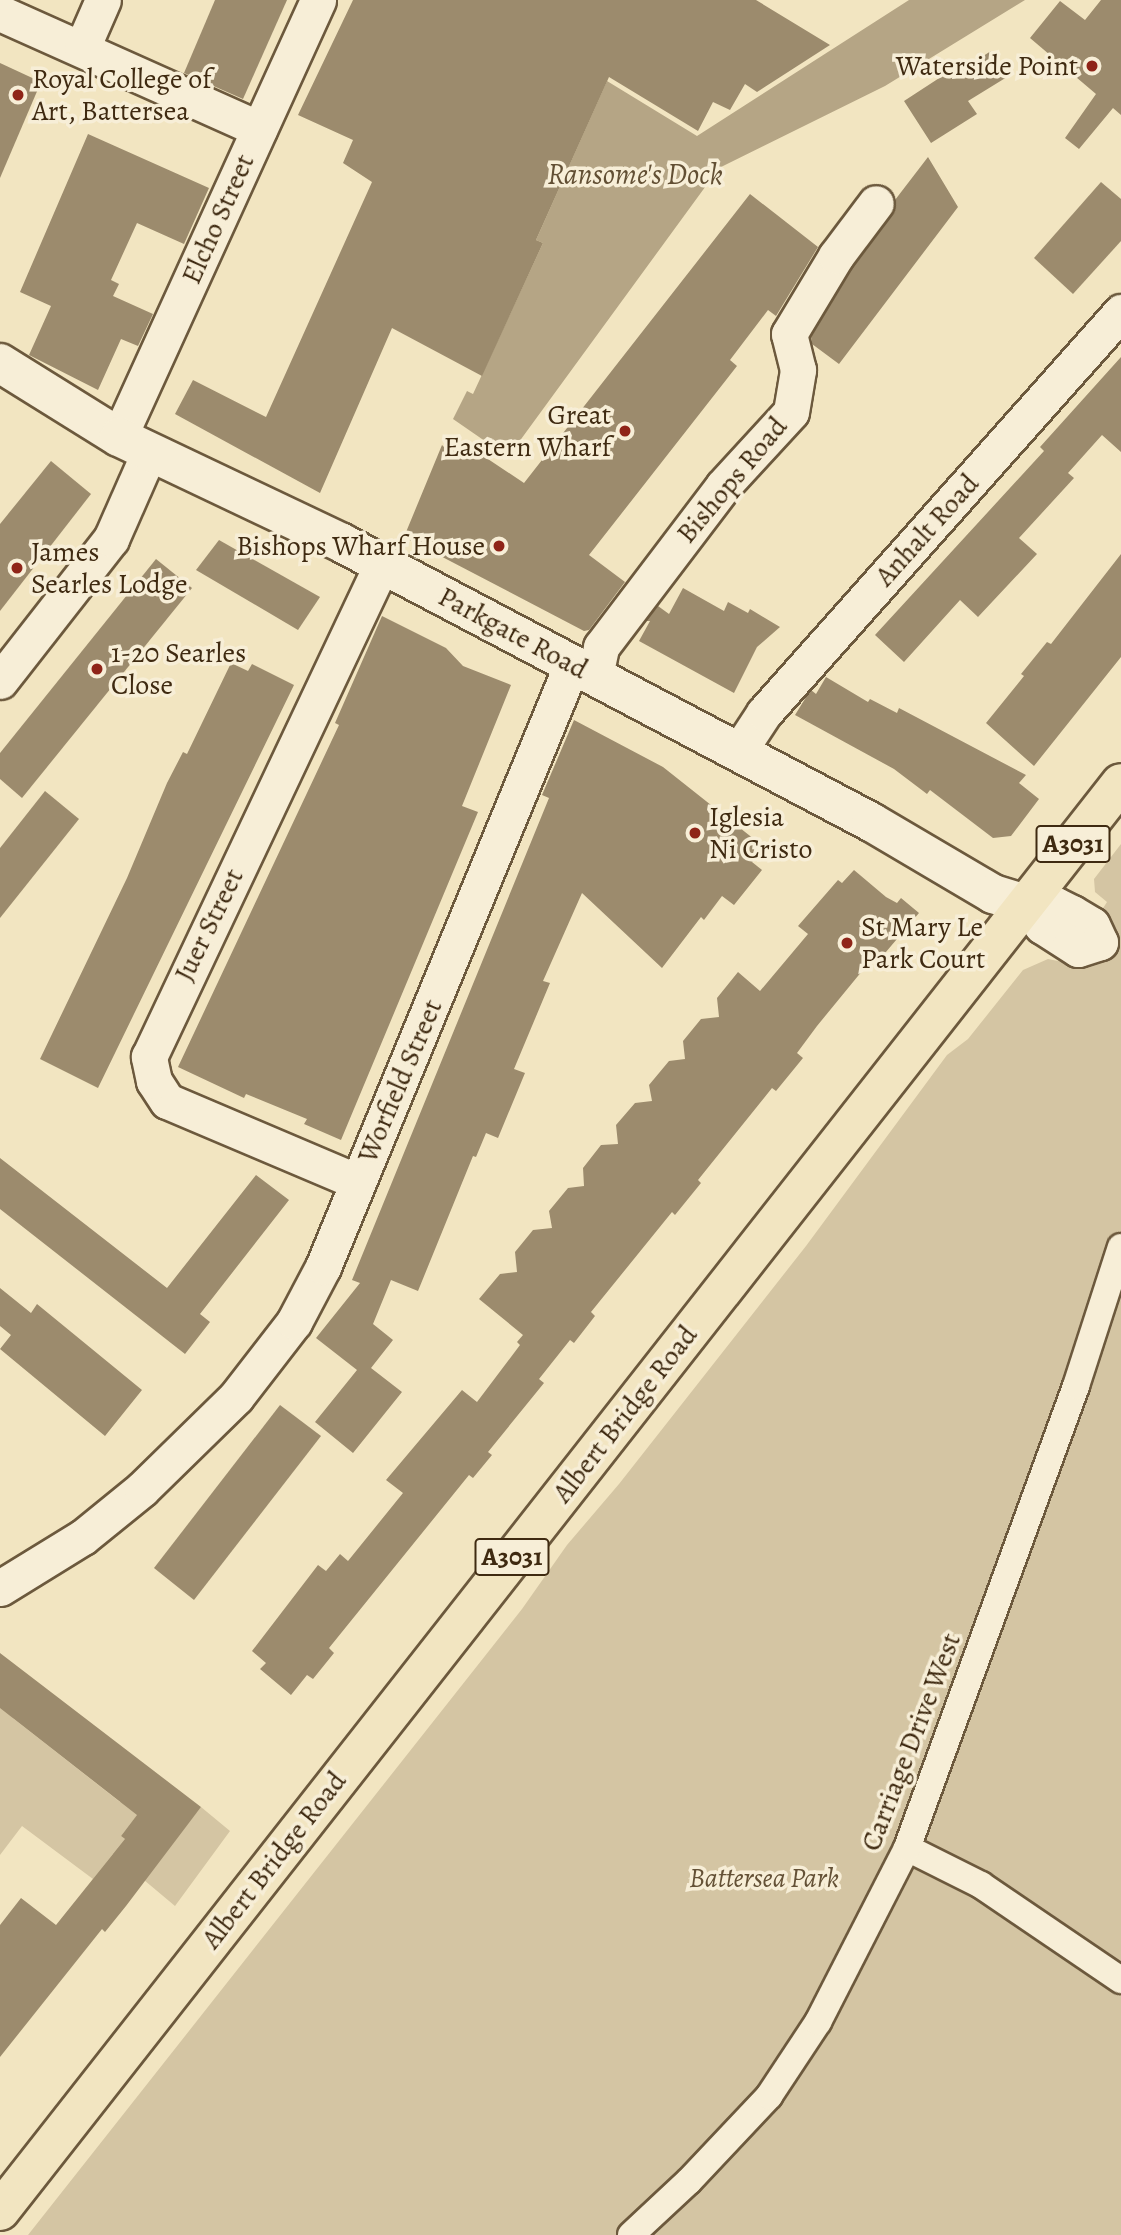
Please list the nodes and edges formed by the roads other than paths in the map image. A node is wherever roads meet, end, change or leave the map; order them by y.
1 (103, 0) edge
2 (318, 0) edge
3 (0, 13) edge
4 (82, 48) junction
5 (259, 129) junction
6 (876, 203) dead end
7 (1121, 312) edge
8 (0, 363) edge
9 (134, 445) junction
10 (382, 564) junction
11 (584, 670) junction
12 (0, 681) edge
13 (738, 751) junction
14 (1121, 783) edge
15 (1025, 904) junction
16 (358, 1182) junction
17 (1121, 1247) edge
18 (0, 1588) edge
19 (907, 1848) junction
20 (1121, 1980) edge
21 (0, 2211) edge
22 (631, 2235) edge

1 - 4 street
2 - 5 street, Elcho Street
3 - 4 street
4 - 5 street
5 - 9 street, Elcho Street
6 - 11 street, Bishops Road
7 - 13 street, Anhalt Road
8 - 9 street, Parkgate Road
9 - 10 street, Parkgate Road
9 - 12 street, Elcho Street
10 - 11 street, Parkgate Road
10 - 16 street, Juer Street
11 - 13 street, Parkgate Road
11 - 16 street, Worfield Street
13 - 15 street, Parkgate Road
14 - 15 main road, Albert Bridge Road / A3031
15 - 21 main road, Albert Bridge Road / A3031
16 - 18 street, Worfield Street
17 - 19 street, Carriage Drive West
19 - 20 street
19 - 22 street, Carriage Drive West

